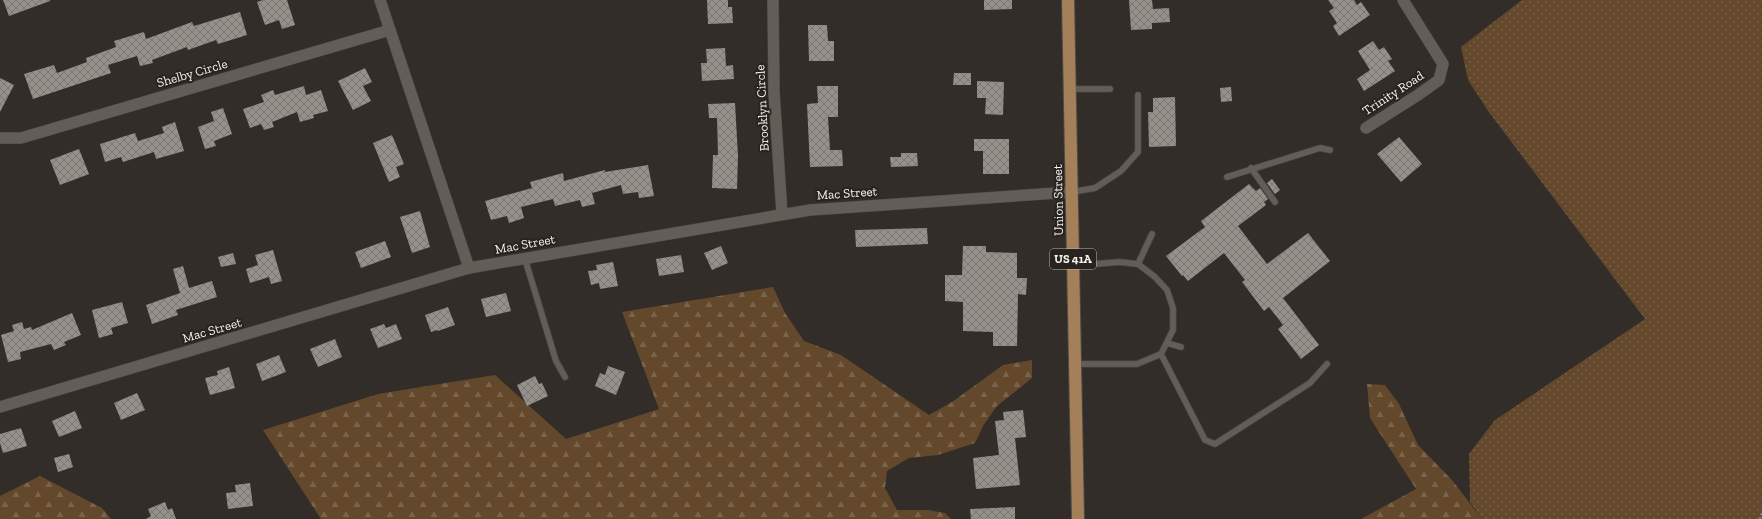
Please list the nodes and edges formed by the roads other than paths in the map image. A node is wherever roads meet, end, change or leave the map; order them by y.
1 (380, 0) edge
2 (773, 0) edge
3 (1068, 0) edge
4 (1403, 0) edge
5 (390, 30) junction
6 (1070, 89) junction
7 (1110, 89) dead end
8 (1138, 95) dead end
9 (1366, 128) dead end
10 (0, 138) edge
11 (1330, 150) dead end
12 (1251, 168) junction
13 (1227, 177) dead end
14 (1072, 192) junction
15 (1275, 202) dead end
16 (782, 214) junction
17 (1152, 234) dead end
18 (525, 259) junction
19 (1138, 264) junction
20 (1073, 266) junction
21 (469, 268) junction
22 (1167, 343) junction
23 (1181, 347) dead end
24 (1161, 354) junction
25 (1075, 364) junction
26 (1327, 364) dead end
27 (565, 377) dead end
28 (0, 407) edge
29 (1078, 519) edge

1 - 5 street
2 - 16 street, Brooklyn Circle
3 - 6 main road, Union Street / US 41A
4 - 9 street, Trinity Road
5 - 10 street, Shelby Circle
5 - 21 street
6 - 7 lane
6 - 14 main road, Union Street / US 41A
8 - 14 lane
11 - 12 lane
12 - 13 lane
12 - 15 lane
14 - 16 street, Mac Street
14 - 20 main road, Union Street / US 41A
16 - 18 street, Mac Street
17 - 19 lane
18 - 21 street, Mac Street
18 - 27 lane
19 - 20 lane
19 - 22 lane
20 - 25 main road, Union Street / US 41A
21 - 28 street, Mac Street
22 - 23 lane
22 - 24 lane
24 - 25 lane
24 - 26 lane
25 - 29 main road, Union Street / US 41A

